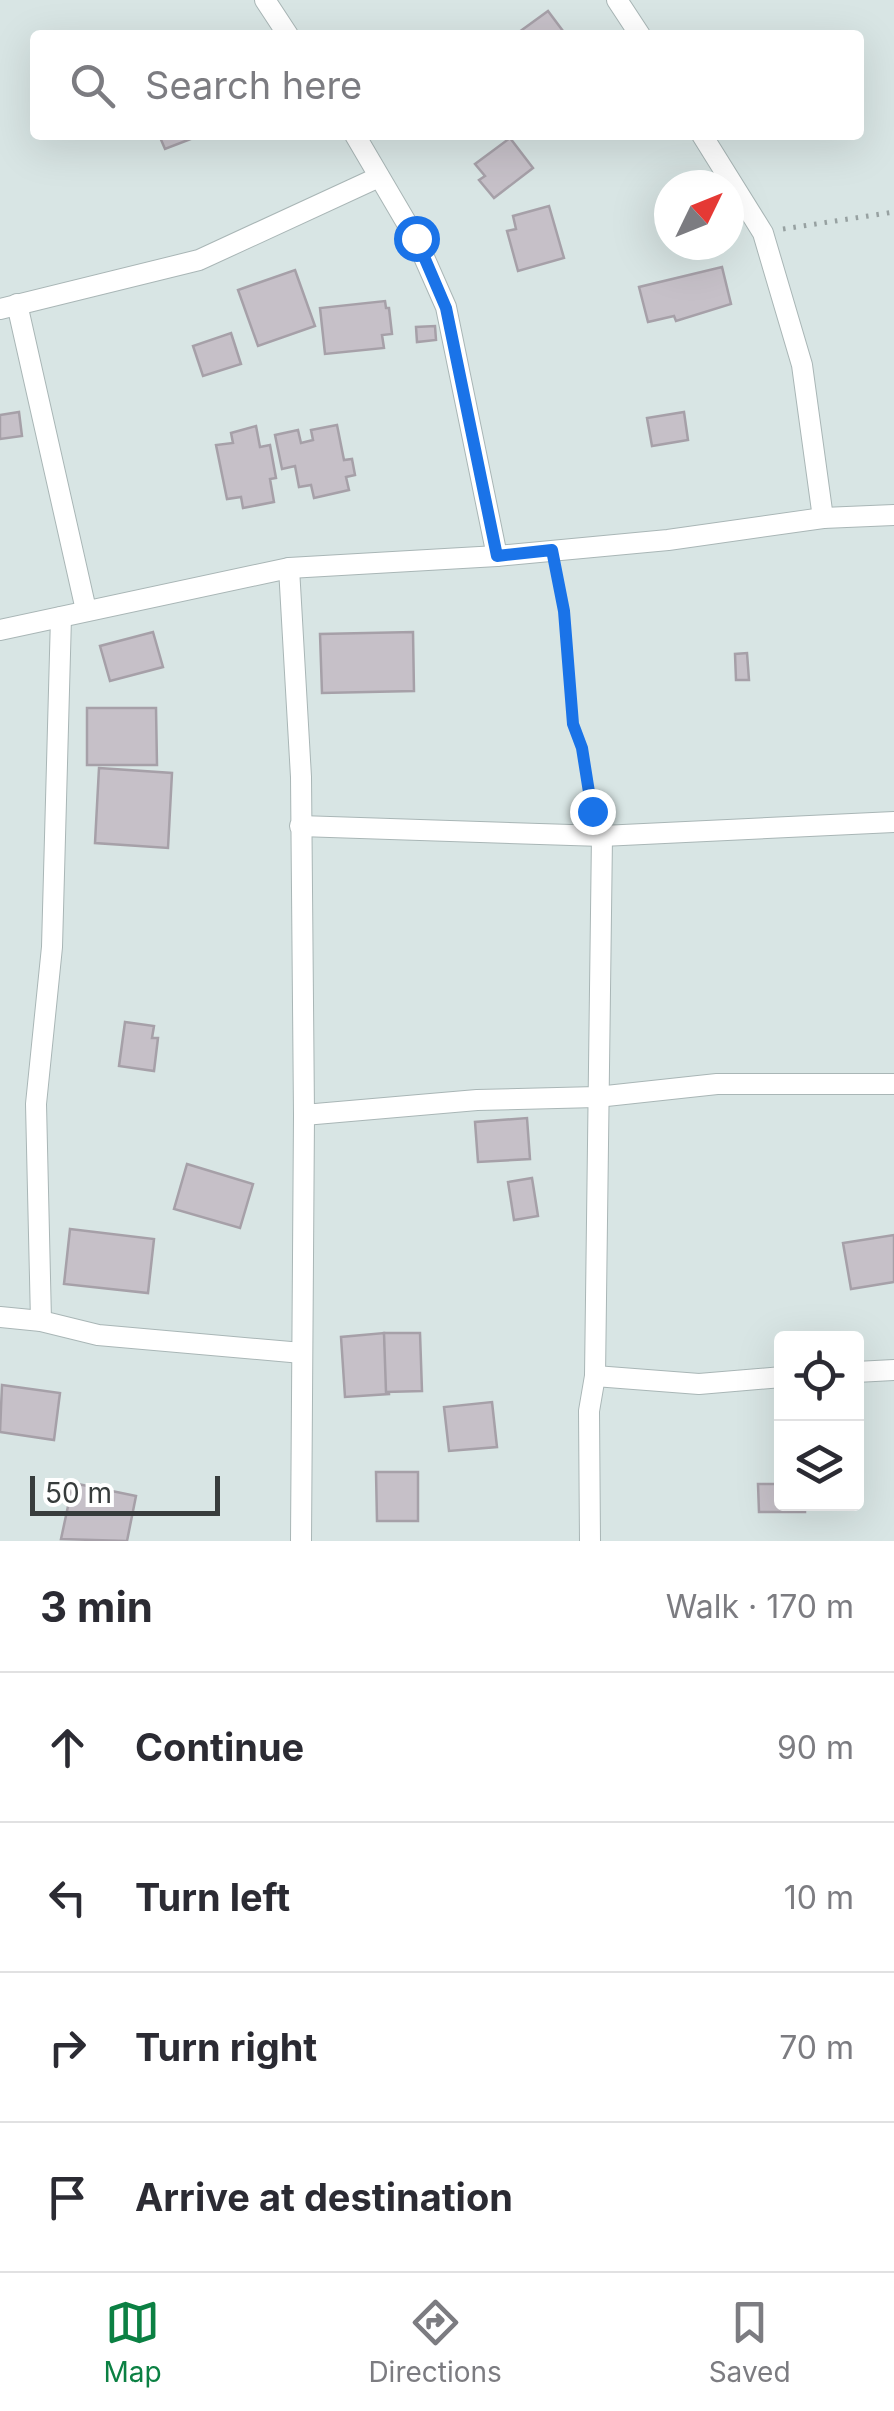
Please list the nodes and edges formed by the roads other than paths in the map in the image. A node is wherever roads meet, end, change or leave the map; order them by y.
1 (265, 0) edge
2 (617, 0) edge
3 (285, 30) edge
4 (637, 30) edge
5 (358, 140) edge
6 (705, 140) edge
7 (380, 177) junction
8 (8, 307) edge
9 (894, 515) edge
10 (823, 518) junction
11 (497, 556) junction
12 (289, 568) junction
13 (86, 610) junction
14 (62, 617) junction
15 (0, 630) edge
16 (894, 822) edge
17 (300, 826) junction
18 (602, 836) junction
19 (894, 1084) edge
20 (597, 1098) junction
21 (304, 1115) junction
22 (0, 1317) edge
23 (41, 1321) junction
24 (302, 1353) junction
25 (894, 1370) edge
26 (864, 1372) edge
27 (596, 1376) junction
28 (774, 1378) edge
29 (301, 1541) edge
30 (590, 1541) edge

1 - 3 street
2 - 4 street
5 - 7 street
6 - 10 street
7 - 8 street
7 - 11 street
8 - 13 street
9 - 10 street
10 - 11 street
11 - 12 street
12 - 13 street
12 - 17 street
13 - 14 street
14 - 15 street
14 - 23 street
16 - 18 street
17 - 18 street
17 - 21 street
18 - 20 street
19 - 20 street
20 - 21 street
20 - 27 street
21 - 24 street
22 - 23 street
23 - 24 street
24 - 29 street
25 - 26 street
27 - 28 street
27 - 30 street

